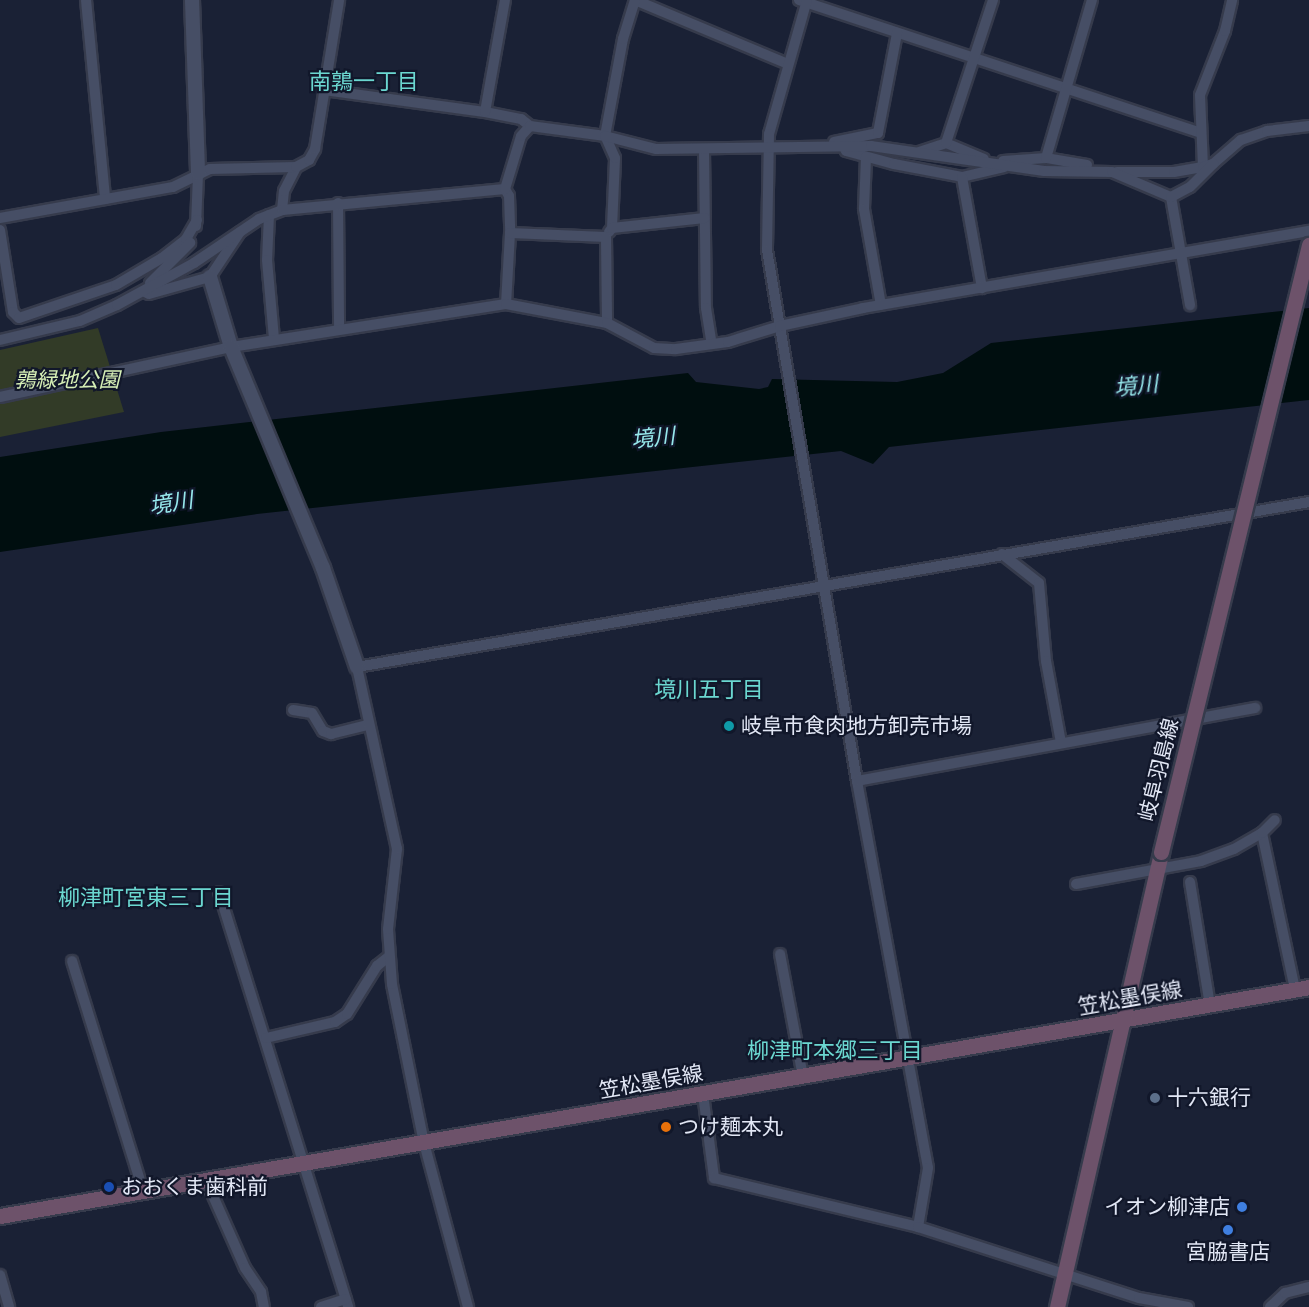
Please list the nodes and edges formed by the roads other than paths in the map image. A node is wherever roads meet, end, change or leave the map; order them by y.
1 (86, 0) edge
2 (192, 0) edge
3 (505, 0) edge
4 (635, 0) edge
5 (993, 0) edge
6 (1092, 0) edge
7 (1232, 0) edge
8 (335, 1) edge
9 (804, 1) edge
10 (897, 33) junction
11 (973, 59) junction
12 (788, 64) junction
13 (1067, 89) junction
14 (324, 90) junction
15 (485, 112) junction
16 (530, 126) junction
17 (1309, 126) edge
18 (1200, 133) junction
19 (605, 136) junction
20 (946, 142) junction
21 (822, 146) junction
22 (844, 146) junction
23 (769, 149) junction
24 (704, 150) junction
25 (918, 152) junction
26 (866, 157) junction
27 (1046, 158) junction
28 (991, 165) junction
29 (1208, 165) junction
30 (1005, 166) junction
31 (296, 167) junction
32 (198, 172) junction
33 (1112, 172) junction
34 (963, 177) junction
35 (505, 189) junction
36 (1172, 197) junction
37 (105, 200) junction
38 (338, 203) junction
39 (282, 210) junction
40 (269, 215) junction
41 (0, 218) edge
42 (704, 218) junction
43 (197, 220) junction
44 (0, 230) edge
45 (240, 231) junction
46 (1309, 231) edge
47 (609, 232) junction
48 (510, 233) junction
49 (1309, 245) edge
50 (1182, 253) junction
51 (210, 277) junction
52 (982, 288) junction
53 (143, 291) junction
54 (506, 304) junction
55 (881, 305) junction
56 (1190, 305) dead end
57 (607, 323) junction
58 (780, 326) junction
59 (339, 328) junction
60 (274, 339) junction
61 (0, 340) edge
62 (712, 344) junction
63 (231, 347) junction
64 (0, 397) edge
65 (1309, 502) edge
66 (1002, 554) junction
67 (825, 584) junction
68 (357, 668) junction
69 (1255, 708) dead end
70 (293, 711) dead end
71 (367, 725) junction
72 (1061, 743) junction
73 (857, 781) junction
74 (1275, 820) dead end
75 (1262, 833) junction
76 (1156, 871) junction
77 (1190, 882) dead end
78 (1076, 884) dead end
79 (219, 892) dead end
80 (780, 954) dead end
81 (387, 958) junction
82 (72, 961) dead end
83 (1302, 988) edge
84 (1210, 1005) junction
85 (1121, 1021) junction
86 (267, 1038) junction
87 (908, 1058) junction
88 (803, 1077) junction
89 (703, 1094) junction
90 (423, 1143) junction
91 (303, 1163) junction
92 (206, 1180) junction
93 (142, 1190) junction
94 (0, 1216) edge
95 (918, 1227) junction
96 (1066, 1272) junction
97 (0, 1275) edge
98 (1309, 1287) edge
99 (3, 1294) edge
100 (347, 1303) edge
101 (9, 1307) edge
102 (264, 1307) edge
103 (321, 1307) edge
104 (468, 1307) edge
105 (1057, 1307) edge
106 (1188, 1307) edge
107 (1270, 1307) edge

1 - 37 street
2 - 32 street
3 - 15 street
4 - 12 street
4 - 19 street
5 - 11 street
6 - 13 street
7 - 18 street
8 - 14 street
9 - 10 street
9 - 12 street
10 - 11 street
10 - 21 street
11 - 13 street
11 - 20 street
12 - 23 street
13 - 18 street
13 - 27 street
14 - 15 street
14 - 31 street
15 - 16 street
16 - 19 street
16 - 35 street
17 - 29 street
18 - 29 street
19 - 24 street
19 - 47 street
20 - 25 street
20 - 28 street
21 - 22 street
21 - 23 street
22 - 25 street
22 - 26 street
23 - 24 street
23 - 58 street
24 - 42 street
25 - 28 street
26 - 34 street
26 - 55 street
27 - 28 street
27 - 33 street
28 - 30 street
29 - 33 street
29 - 36 street
30 - 33 street
30 - 34 street
31 - 32 street
31 - 39 street
32 - 37 street
32 - 43 street
33 - 36 street
34 - 52 street
35 - 38 street
35 - 48 street
36 - 50 street
37 - 41 street
38 - 39 street
38 - 59 street
39 - 40 street
40 - 45 street
40 - 60 street
42 - 47 street
42 - 62 street
43 - 44 street
43 - 53 street
45 - 51 street
45 - 53 street
46 - 50 street
47 - 48 street
47 - 57 street
48 - 54 street
49 - 76 main road, 岐阜羽島線, bridge
50 - 52 street
50 - 56 street
51 - 53 street
51 - 63 street
52 - 55 street
53 - 61 street
54 - 57 street
54 - 59 street
55 - 58 street
57 - 62 street
58 - 62 street
58 - 67 street
59 - 60 street
60 - 63 street
63 - 64 street
63 - 68 street
65 - 66 street
66 - 67 street
66 - 72 street
67 - 68 street
67 - 73 street
68 - 71 street
69 - 72 street
70 - 71 street
71 - 81 street
72 - 73 street
73 - 87 street
74 - 75 street
75 - 76 street
75 - 83 street
76 - 78 street
76 - 85 main road, 岐阜羽島線
77 - 84 street
79 - 86 street
80 - 88 street
81 - 86 street
81 - 90 street
82 - 93 street
83 - 84 main road, 笠松墨俣線
84 - 85 main road, 笠松墨俣線
85 - 87 main road, 笠松墨俣線
85 - 96 main road, 岐阜羽島線
86 - 91 street
87 - 88 main road, 笠松墨俣線
87 - 95 street
88 - 89 main road, 笠松墨俣線
89 - 90 main road, 笠松墨俣線
89 - 95 street
90 - 91 main road, 笠松墨俣線
90 - 104 street
91 - 92 main road, 笠松墨俣線
91 - 100 street
92 - 93 main road, 笠松墨俣線
92 - 102 street
93 - 94 main road, 笠松墨俣線
95 - 96 street
96 - 105 main road, 岐阜羽島線
96 - 106 street
97 - 99 street
98 - 107 street
99 - 101 street
100 - 103 street

